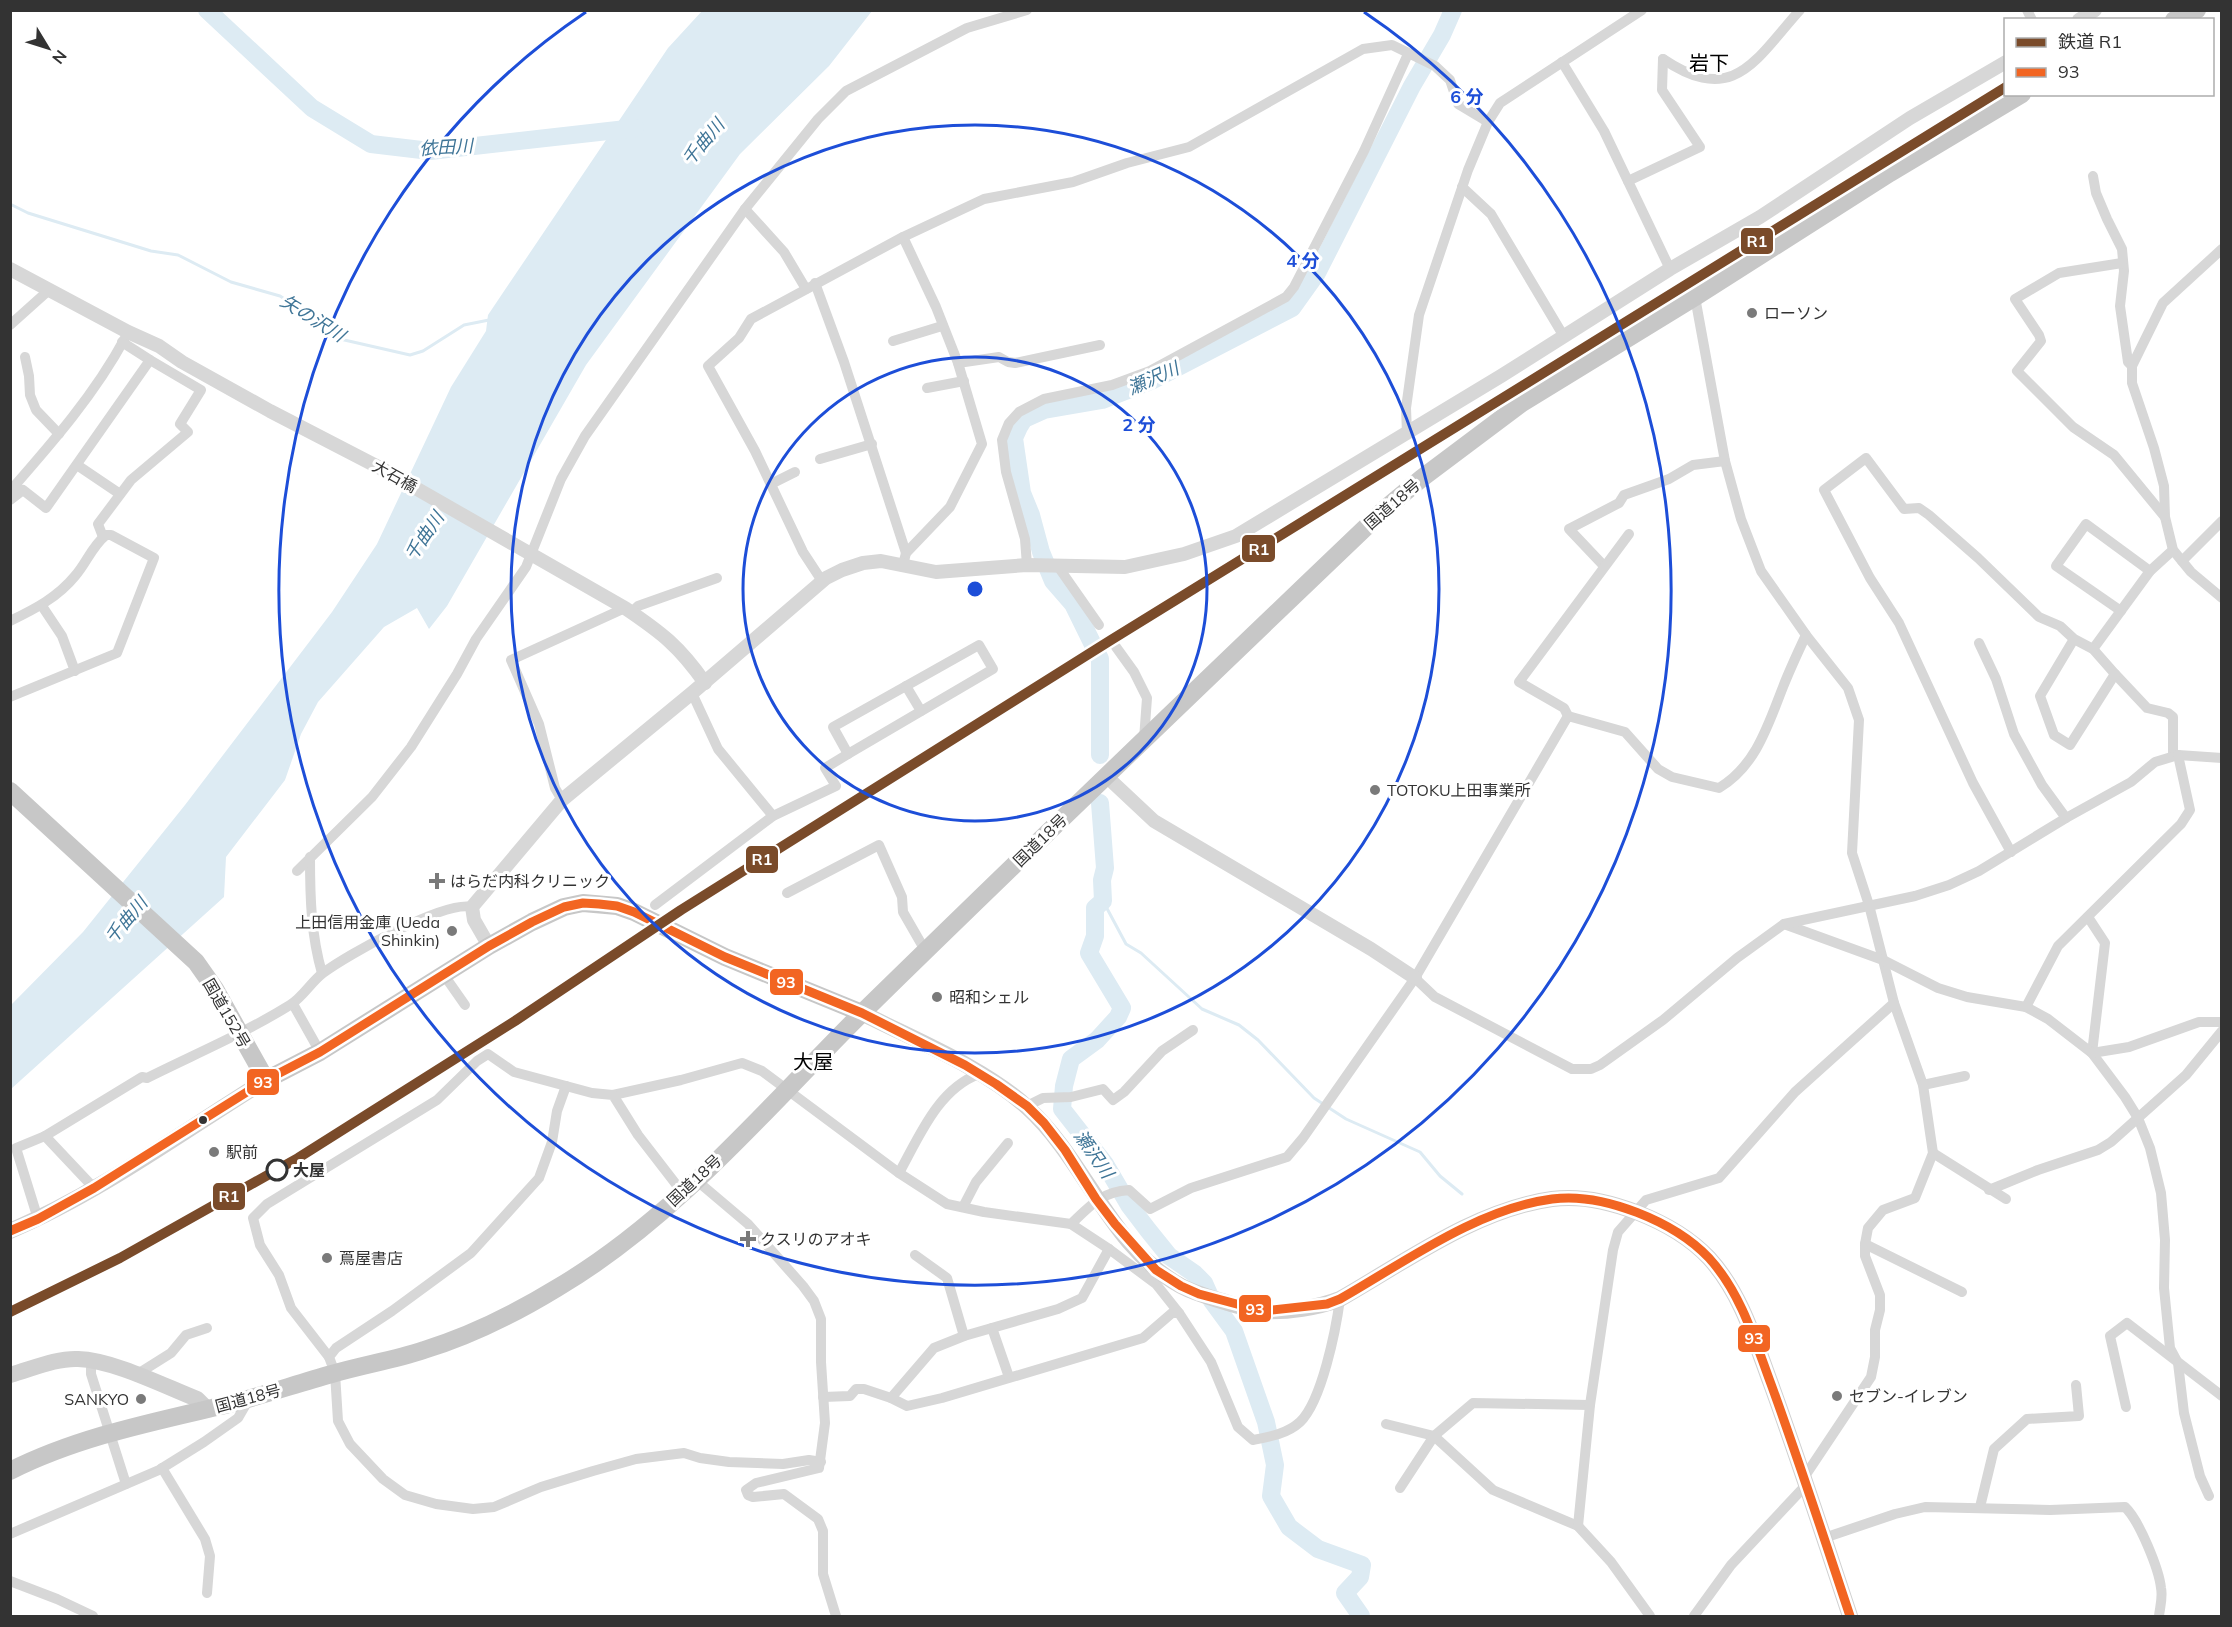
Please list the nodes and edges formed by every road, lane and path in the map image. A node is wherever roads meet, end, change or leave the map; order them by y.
1 (1027, 10) edge
2 (1642, 10) edge
3 (1800, 10) edge
4 (2095, 10) edge
5 (2197, 10) edge
6 (2082, 18) edge
7 (2179, 18) edge
8 (1412, 56) junction
9 (1562, 62) junction
10 (2004, 63) edge
11 (2019, 96) edge
12 (1488, 122) junction
13 (2093, 176) dead end
14 (1628, 181) junction
15 (1462, 187) junction
16 (745, 209) junction
17 (903, 237) junction
18 (2222, 249) edge
19 (2122, 263) junction
20 (10, 269) edge
21 (1670, 269) junction
22 (810, 286) junction
23 (49, 290) junction
24 (1695, 297) junction
25 (10, 325) edge
26 (942, 326) junction
27 (1563, 336) junction
28 (125, 337) junction
29 (893, 341) dead end
30 (1100, 345) dead end
31 (26, 357) dead end
32 (150, 360) junction
33 (958, 363) junction
34 (2132, 366) junction
35 (964, 381) junction
36 (927, 388) dead end
37 (1407, 433) junction
38 (59, 434) junction
39 (872, 444) junction
40 (820, 459) dead end
41 (1725, 460) junction
42 (77, 465) junction
43 (795, 472) dead end
44 (771, 484) junction
45 (10, 491) edge
46 (120, 494) junction
47 (10, 500) edge
48 (2165, 517) junction
49 (2222, 521) edge
50 (1629, 534) dead end
51 (103, 537) junction
52 (2173, 550) junction
53 (532, 554) junction
54 (904, 559) junction
55 (2182, 561) junction
56 (1054, 565) junction
57 (1030, 566) junction
58 (1604, 567) junction
59 (2150, 571) junction
60 (717, 578) dead end
61 (822, 581) junction
62 (2222, 598) edge
63 (42, 606) junction
64 (628, 610) junction
65 (2121, 611) junction
66 (10, 621) edge
67 (1099, 625) dead end
68 (1806, 635) junction
69 (2074, 639) junction
70 (1979, 643) dead end
71 (1116, 646) dead end
72 (2093, 649) junction
73 (75, 671) junction
74 (2115, 674) junction
75 (705, 683) junction
76 (906, 686) junction
77 (692, 693) junction
78 (10, 697) edge
79 (921, 711) junction
80 (1568, 716) junction
81 (1144, 739) junction
82 (848, 754) junction
83 (2175, 755) junction
84 (2222, 758) edge
85 (1106, 776) junction
86 (10, 791) edge
87 (562, 801) junction
88 (773, 816) junction
89 (2066, 818) junction
90 (2011, 852) junction
91 (310, 857) junction
92 (297, 871) dead end
93 (787, 893) dead end
94 (655, 905) dead end
95 (1869, 905) junction
96 (472, 907) junction
97 (2088, 917) junction
98 (1784, 924) junction
99 (489, 946) junction
100 (926, 952) junction
101 (1883, 960) junction
102 (322, 974) junction
103 (444, 975) junction
104 (1415, 978) junction
105 (1894, 1003) junction
106 (293, 1004) junction
107 (465, 1005) dead end
108 (2026, 1007) junction
109 (862, 1013) junction
110 (2222, 1022) edge
111 (1193, 1030) dead end
112 (2222, 1030) edge
113 (239, 1033) junction
114 (320, 1052) junction
115 (2092, 1053) junction
116 (980, 1074) junction
117 (1965, 1076) dead end
118 (266, 1080) junction
119 (1923, 1084) junction
120 (566, 1086) junction
121 (786, 1090) junction
122 (613, 1095) junction
123 (1027, 1106) junction
124 (2138, 1118) junction
125 (45, 1136) junction
126 (1008, 1143) dead end
127 (1933, 1153) junction
128 (898, 1173) junction
129 (696, 1180) junction
130 (94, 1188) junction
131 (1989, 1190) junction
132 (682, 1192) junction
133 (1096, 1199) junction
134 (2006, 1199) dead end
135 (963, 1207) junction
136 (1636, 1212) junction
137 (38, 1219) junction
138 (1071, 1224) junction
139 (10, 1231) edge
140 (1864, 1244) junction
141 (1109, 1249) junction
142 (915, 1255) dead end
143 (1962, 1292) dead end
144 (1340, 1299) junction
145 (1179, 1313) junction
146 (207, 1328) dead end
147 (992, 1328) junction
148 (964, 1336) junction
149 (91, 1361) junction
150 (2178, 1363) junction
151 (332, 1365) junction
152 (10, 1375) edge
153 (136, 1375) junction
154 (1009, 1377) junction
155 (2076, 1385) dead end
156 (2222, 1396) edge
157 (823, 1397) junction
158 (891, 1398) junction
159 (249, 1399) junction
160 (1590, 1405) junction
161 (2126, 1407) dead end
162 (207, 1409) junction
163 (1386, 1424) dead end
164 (111, 1433) junction
165 (1434, 1436) junction
166 (821, 1462) junction
167 (162, 1468) junction
168 (10, 1471) edge
169 (1806, 1480) junction
170 (126, 1484) junction
171 (1400, 1488) dead end
172 (2209, 1496) dead end
173 (1980, 1507) junction
174 (1578, 1526) junction
175 (10, 1534) edge
176 (1824, 1538) junction
177 (10, 1581) edge
178 (207, 1593) dead end
179 (93, 1617) edge
180 (836, 1617) edge
181 (1650, 1617) edge
182 (1694, 1617) edge
183 (1850, 1617) edge
184 (2159, 1617) edge

1 - 16 street
2 - 9 street
3 - 14 street
4 - 6 street
5 - 7 highway
8 - 12 street
8 - 17 street
8 - 57 street
9 - 12 street
9 - 14 street
10 - 21 street
11 - 24 highway, 国道18号
12 - 15 street
13 - 19 street
14 - 21 street
15 - 27 street
15 - 37 street
16 - 22 street
16 - 53 street
17 - 22 street
17 - 26 street
18 - 34 street
19 - 34 street
19 - 48 street
20 - 23 street, 大石橋
21 - 27 street
22 - 39 street
22 - 44 street
23 - 25 street
23 - 28 street, 大石橋
24 - 41 street
24 - 81 highway, 国道18号
26 - 29 street
26 - 33 street
27 - 37 street
28 - 32 street
28 - 38 street
28 - 53 street, 大石橋
30 - 33 street
31 - 38 street
32 - 42 street
32 - 46 street
33 - 35 street
34 - 48 street
35 - 36 street
35 - 54 street
37 - 56 street
38 - 45 street
39 - 40 street
39 - 54 street
41 - 58 street
41 - 68 street
42 - 46 street
42 - 47 street
43 - 44 street
44 - 61 street
46 - 51 street
48 - 52 street
49 - 55 street
50 - 58 street
51 - 63 street
51 - 73 street
52 - 55 street
52 - 59 street
53 - 64 street, 大石橋
53 - 91 street
54 - 57 street
54 - 61 street
55 - 62 street
56 - 57 street
56 - 67 street
58 - 80 street
59 - 65 street
59 - 65 street
60 - 64 street
61 - 75 street
63 - 66 street
63 - 73 street
64 - 75 street, 大石橋
64 - 87 street
65 - 72 street
68 - 80 street
68 - 95 street
69 - 72 street
69 - 74 street
69 - 90 street
70 - 89 street
71 - 81 street
72 - 74 street
73 - 78 street
74 - 83 street
75 - 77 street
76 - 79 street
76 - 79 street
76 - 82 street
77 - 87 street
77 - 88 street
79 - 82 street
80 - 104 street
81 - 85 highway, 国道18号
82 - 88 street
83 - 84 street
83 - 89 street
83 - 97 street
85 - 100 highway, 国道18号
85 - 104 street
86 - 113 highway, 国道152号
87 - 96 street
88 - 94 street
89 - 90 street
90 - 95 street
91 - 92 street
91 - 102 street
93 - 100 street
95 - 98 street
95 - 101 street
96 - 99 street
96 - 102 street
97 - 108 street
97 - 115 street
98 - 101 street
98 - 104 street
99 - 103 highway
99 - 109 highway
100 - 109 highway, 国道18号
101 - 105 street
101 - 108 street
102 - 106 street
103 - 107 street
103 - 114 highway
104 - 133 street
105 - 119 street
105 - 136 street
106 - 113 street
106 - 114 street
108 - 115 street
109 - 116 main road
109 - 121 highway, 国道18号
110 - 115 street
111 - 123 street
112 - 124 street
113 - 118 highway, 国道152号
113 - 125 street
114 - 118 highway
115 - 124 street
116 - 123 main road
116 - 128 street
117 - 119 street
118 - 130 main road
119 - 127 street
120 - 122 street
120 - 151 street
120 - 151 street
121 - 122 street
121 - 128 street
121 - 129 highway, 国道18号
122 - 132 street
123 - 133 main road
124 - 131 street
124 - 150 street
125 - 130 street
125 - 137 street
126 - 135 street
127 - 131 street
127 - 140 street
128 - 135 street
129 - 132 highway, 国道18号
129 - 157 street
130 - 137 main road
131 - 134 street
132 - 151 highway, 国道18号
133 - 138 street
133 - 144 main road
135 - 138 street
136 - 144 main road
136 - 160 street
136 - 169 main road
137 - 139 main road
138 - 141 street
140 - 143 street
140 - 169 street
141 - 145 street
141 - 147 street
142 - 148 street
144 - 145 street
145 - 154 street
146 - 153 street
147 - 148 street
147 - 154 street
148 - 158 street
149 - 152 main road
149 - 153 main road
149 - 164 street
150 - 156 street
150 - 161 street
150 - 172 street
151 - 159 highway, 国道18号
151 - 166 street
153 - 162 main road
154 - 158 street
155 - 173 street
157 - 158 street
157 - 166 street
159 - 162 highway, 国道18号
159 - 167 street
160 - 165 street
160 - 174 street
162 - 164 highway, 国道18号
163 - 165 street
164 - 168 highway, 国道18号
164 - 170 street
165 - 171 street
165 - 174 street
166 - 180 street
167 - 170 street
167 - 178 street
169 - 176 main road
169 - 182 street
170 - 175 street
173 - 176 street
173 - 184 street
174 - 181 street
176 - 183 main road
177 - 179 street

